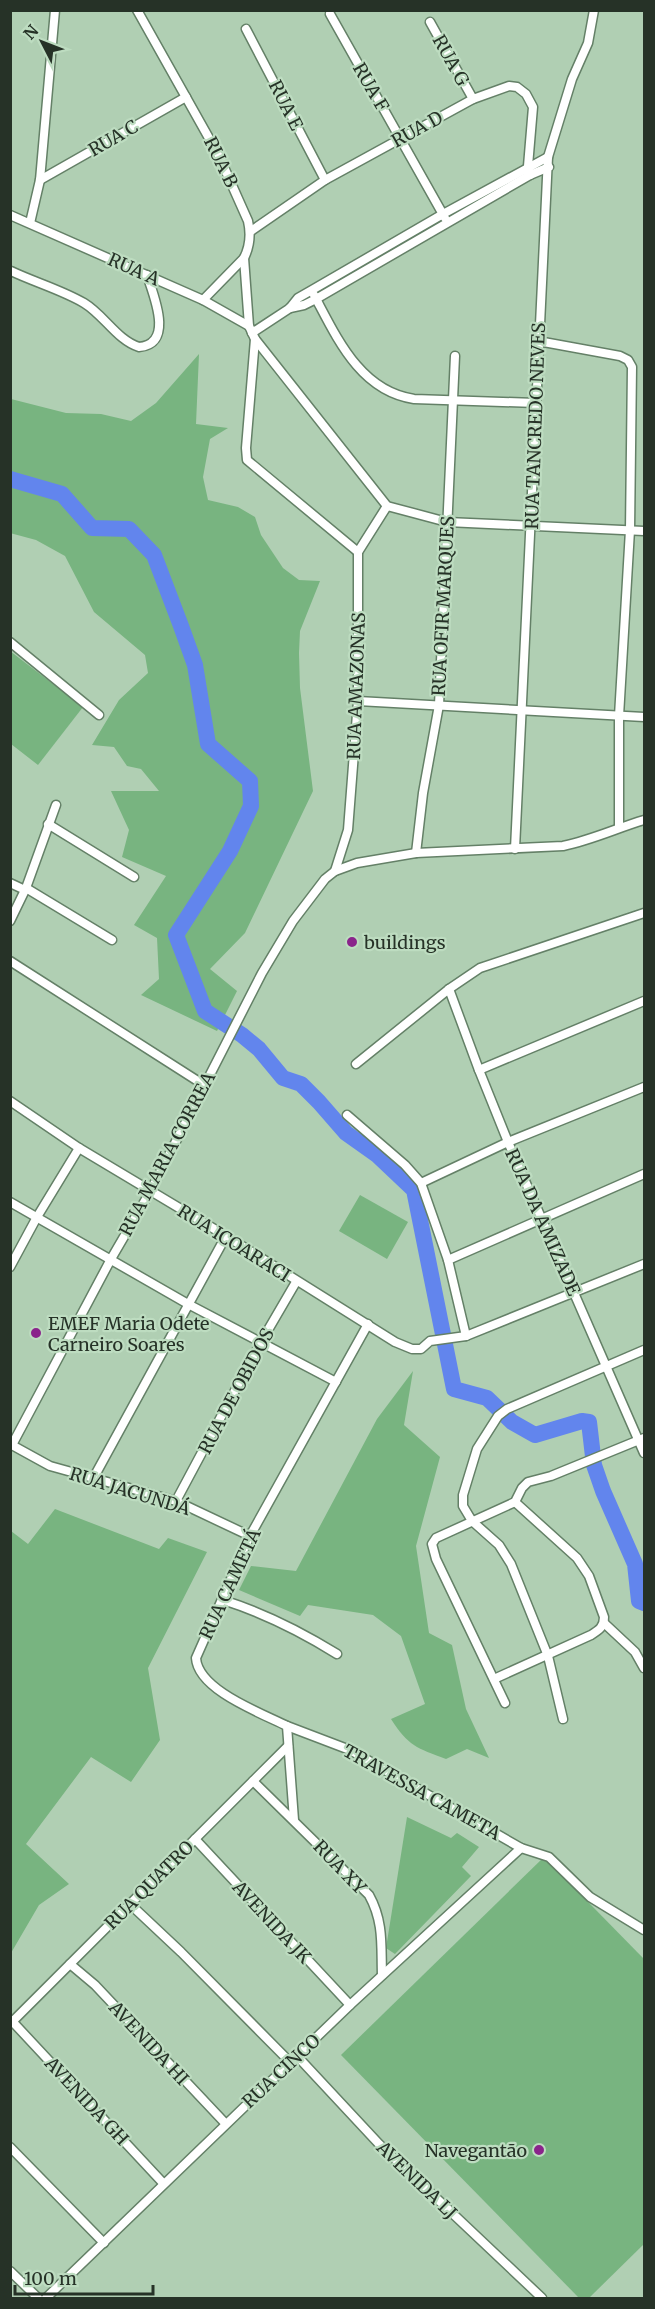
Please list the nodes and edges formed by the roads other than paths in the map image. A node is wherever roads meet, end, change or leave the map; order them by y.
1 (55, 10) edge
2 (138, 10) edge
3 (594, 10) edge
4 (330, 14) dead end
5 (430, 22) dead end
6 (246, 29) dead end
7 (186, 97) junction
8 (473, 99) junction
9 (401, 138) junction
10 (548, 157) junction
11 (549, 167) junction
12 (529, 171) junction
13 (40, 180) junction
14 (325, 180) junction
15 (443, 214) junction
16 (10, 215) edge
17 (30, 223) junction
18 (448, 223) junction
19 (251, 231) junction
20 (244, 258) junction
21 (11, 271) edge
22 (147, 275) junction
23 (312, 290) junction
24 (316, 299) junction
25 (203, 300) junction
26 (290, 308) junction
27 (252, 333) junction
28 (538, 341) junction
29 (456, 356) dead end
30 (453, 399) junction
31 (536, 403) junction
32 (387, 506) junction
33 (447, 522) junction
34 (530, 527) junction
35 (630, 530) junction
36 (645, 531) edge
37 (358, 552) junction
38 (10, 642) edge
39 (358, 701) junction
40 (439, 705) junction
41 (523, 709) junction
42 (99, 715) dead end
43 (619, 716) junction
44 (645, 717) edge
45 (56, 805) dead end
46 (645, 820) edge
47 (48, 824) junction
48 (619, 827) junction
49 (515, 849) junction
50 (416, 853) junction
51 (335, 871) junction
52 (134, 877) dead end
53 (10, 883) edge
54 (25, 889) junction
55 (645, 913) edge
56 (10, 921) edge
57 (112, 939) dead end
58 (10, 961) edge
59 (449, 989) junction
60 (645, 1001) edge
61 (356, 1064) dead end
62 (479, 1070) junction
63 (204, 1085) junction
64 (645, 1087) edge
65 (10, 1101) edge
66 (347, 1115) dead end
67 (508, 1142) junction
68 (79, 1148) junction
69 (645, 1174) edge
70 (420, 1183) junction
71 (150, 1192) junction
72 (10, 1202) edge
73 (37, 1217) junction
74 (543, 1218) junction
75 (226, 1236) junction
76 (111, 1259) junction
77 (448, 1260) junction
78 (645, 1264) edge
79 (10, 1266) edge
80 (296, 1282) junction
81 (574, 1294) junction
82 (188, 1304) junction
83 (368, 1324) junction
84 (466, 1336) junction
85 (261, 1342) junction
86 (645, 1350) edge
87 (607, 1367) junction
88 (336, 1382) junction
89 (642, 1439) edge
90 (11, 1445) edge
91 (645, 1453) edge
92 (94, 1477) junction
93 (176, 1501) junction
94 (515, 1502) junction
95 (472, 1521) junction
96 (250, 1536) junction
97 (223, 1600) junction
98 (604, 1623) junction
99 (338, 1654) dead end
100 (548, 1656) junction
101 (645, 1668) edge
102 (494, 1679) junction
103 (505, 1703) dead end
104 (563, 1719) dead end
105 (288, 1726) junction
106 (288, 1746) junction
107 (253, 1781) junction
108 (294, 1820) junction
109 (195, 1839) junction
110 (521, 1848) junction
111 (131, 1905) junction
112 (645, 1930) edge
113 (70, 1964) junction
114 (382, 1976) junction
115 (350, 2005) junction
116 (11, 2022) edge
117 (294, 2059) junction
118 (225, 2123) junction
119 (10, 2147) edge
120 (163, 2183) junction
121 (104, 2243) junction
122 (10, 2271) edge
123 (38, 2298) edge
124 (46, 2298) edge
125 (542, 2298) edge

1 - 13 street
2 - 7 street, RUA B
3 - 10 street, RUA TANCREDO NEVES
4 - 9 street, RUA F
5 - 8 street, RUA G
6 - 14 street, RUA E
7 - 13 street, RUA C
7 - 19 street, RUA B
8 - 9 street, RUA D
8 - 12 street, RUA D
9 - 14 street, RUA D
9 - 15 street, RUA F
10 - 11 street, RUA TANCREDO NEVES
10 - 12 street
11 - 12 street
11 - 28 street, RUA TANCREDO NEVES
12 - 15 street
12 - 18 street
13 - 17 street
14 - 19 street, RUA D
15 - 18 street, RUA F
15 - 23 street
16 - 17 street, RUA A
17 - 22 street, RUA A
18 - 24 street
19 - 20 street
20 - 25 street
20 - 27 street
21 - 22 street
22 - 25 street, RUA A
23 - 24 street
23 - 26 street
24 - 26 street
24 - 30 street
25 - 27 street, RUA A
26 - 27 street
27 - 32 street
27 - 37 street
28 - 31 street, RUA TANCREDO NEVES
28 - 35 street
29 - 30 street, RUA OFIR MARQUES
30 - 31 street
30 - 33 street, RUA OFIR MARQUES
31 - 34 street, RUA TANCREDO NEVES
32 - 33 street
32 - 37 street
33 - 34 street
33 - 40 street, RUA OFIR MARQUES
34 - 35 street
34 - 41 street, RUA TANCREDO NEVES
35 - 36 street
35 - 43 street
37 - 39 street, RUA AMAZONAS
38 - 42 street
39 - 40 street
39 - 51 street, RUA AMAZONAS
40 - 41 street
40 - 50 street, RUA OFIR MARQUES
41 - 43 street
41 - 49 street, RUA TANCREDO NEVES
43 - 44 street
43 - 48 street
45 - 47 street
46 - 48 street
47 - 52 street
47 - 54 street
48 - 49 street
49 - 50 street
50 - 51 street
51 - 63 street, RUA MARIA CORREA
53 - 54 street
54 - 56 street
54 - 57 street
55 - 59 street
58 - 63 street
59 - 61 street
59 - 62 street, RUA DA AMIZADE
60 - 62 street
62 - 67 street, RUA DA AMIZADE
63 - 71 street, RUA MARIA CORREA
64 - 67 street
65 - 68 street, RUA ICOARACI
66 - 70 street
67 - 70 street
67 - 74 street, RUA DA AMIZADE
68 - 71 street, RUA ICOARACI
68 - 73 street
69 - 74 street
70 - 77 street
71 - 75 street, RUA ICOARACI
71 - 76 street, RUA MARIA CORREA
72 - 73 street
73 - 76 street
73 - 79 street
74 - 77 street
74 - 81 street, RUA DA AMIZADE
75 - 80 street, RUA ICOARACI
75 - 82 street
76 - 82 street
76 - 90 street, RUA MARIA CORREA
77 - 84 street
78 - 81 street
80 - 83 street, RUA ICOARACI
80 - 85 street, RUA DE OBIDOS
81 - 84 street
81 - 87 street, RUA DA AMIZADE
82 - 85 street
82 - 92 street
83 - 84 street, RUA ICOARACI
83 - 88 street, RUA CAMETÁ
85 - 88 street
85 - 93 street, RUA DE OBIDOS
86 - 87 street
87 - 89 street, RUA DA AMIZADE
87 - 95 street
88 - 96 street, RUA CAMETÁ
89 - 91 street, RUA DA AMIZADE
89 - 94 street
90 - 92 street, RUA JACUNDÁ
92 - 93 street, RUA JACUNDÁ
93 - 96 street, RUA JACUNDÁ
94 - 95 street
94 - 98 street
95 - 100 street
95 - 102 street
96 - 97 street, RUA CAMETÁ
97 - 99 street
97 - 105 street, RUA CAMETÁ
98 - 100 street
98 - 101 street
100 - 102 street
100 - 104 street
102 - 103 street
105 - 106 street
105 - 110 street, TRAVESSA CAMETA
106 - 107 street, RUA QUATRO
106 - 108 street
107 - 108 street, RUA XY
107 - 109 street, RUA QUATRO
108 - 114 street, RUA XY
109 - 111 street, RUA QUATRO
109 - 115 street, AVENIDA JK
110 - 112 street, TRAVESSA CAMETA
110 - 114 street, RUA CINCO
111 - 113 street, RUA QUATRO
111 - 117 street, AVENIDA LJ
113 - 116 street, RUA QUATRO
113 - 118 street, AVENIDA HI
114 - 115 street, RUA CINCO
115 - 117 street, RUA CINCO
116 - 120 street, AVENIDA GH
117 - 118 street, RUA CINCO
117 - 125 street, AVENIDA LJ
118 - 120 street, RUA CINCO
119 - 121 street
120 - 121 street, RUA CINCO
121 - 124 street, RUA CINCO
122 - 123 street

